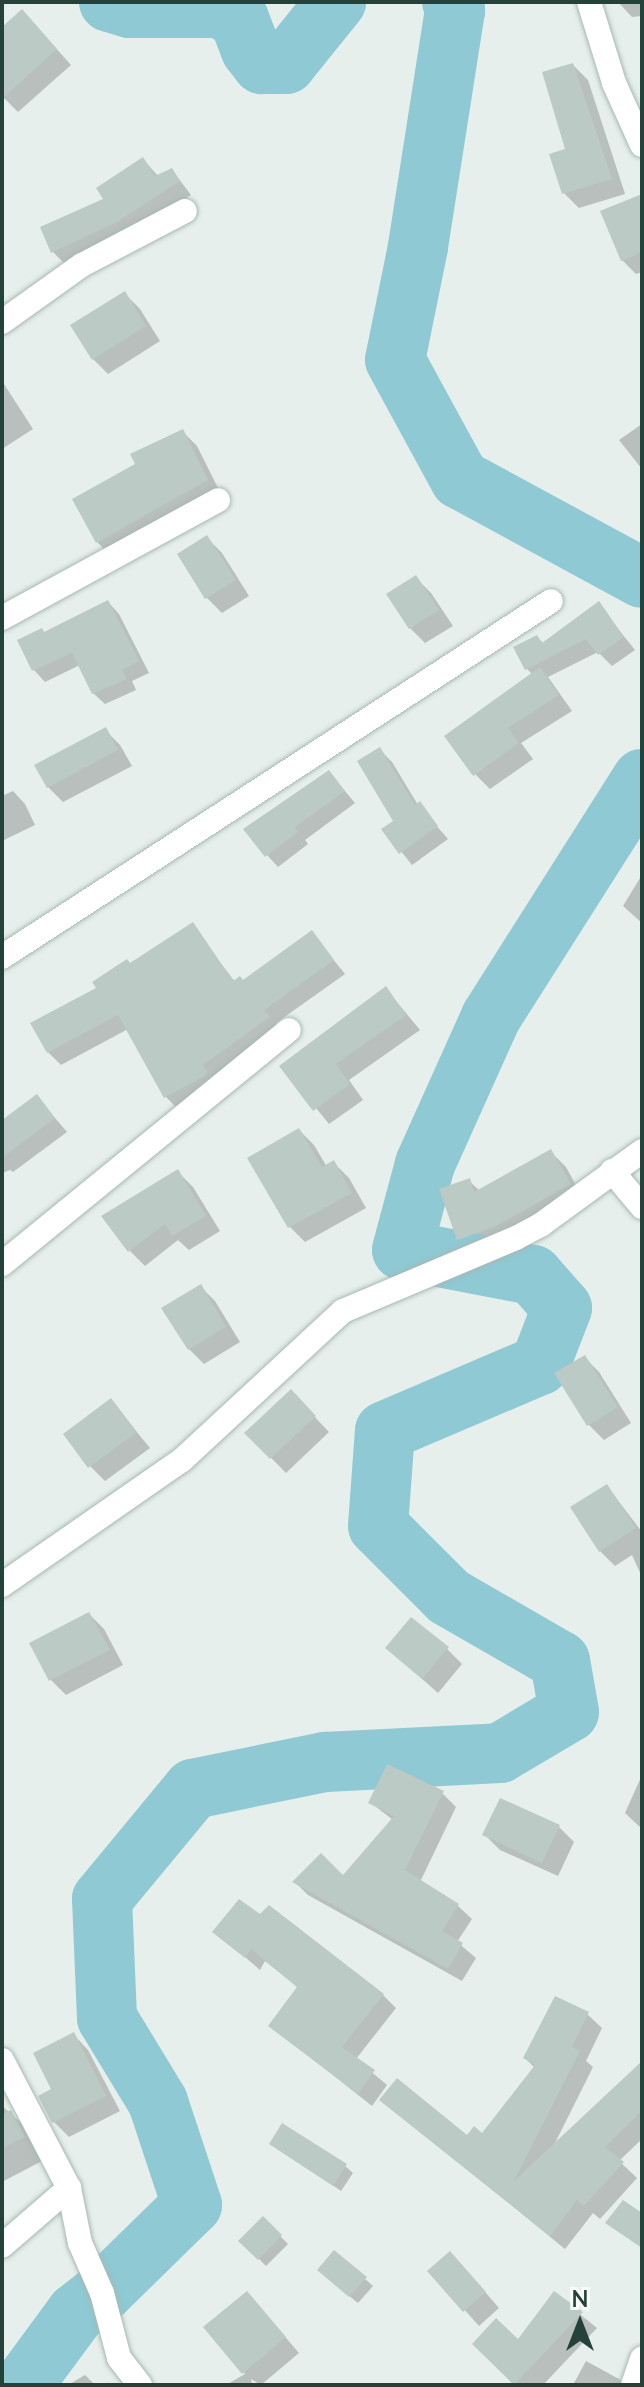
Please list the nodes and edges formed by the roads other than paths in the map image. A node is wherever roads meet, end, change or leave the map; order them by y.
1 (589, 2) edge
2 (642, 145) edge
3 (185, 211) dead end
4 (2, 322) edge
5 (218, 500) dead end
6 (551, 601) dead end
7 (2, 618) edge
8 (2, 957) edge
9 (289, 1030) dead end
10 (642, 1151) edge
11 (612, 1171) junction
12 (642, 1207) edge
13 (2, 1264) edge
14 (2, 1585) edge
15 (2, 2060) edge
16 (69, 2188) junction
17 (2, 2246) edge
18 (642, 2359) edge
19 (140, 2385) edge
20 (633, 2385) edge

1 - 2 street
3 - 4 street
5 - 7 street
6 - 8 street
9 - 13 street
10 - 11 street
11 - 12 street
11 - 14 street
15 - 16 street
16 - 17 street
16 - 19 street
18 - 20 street

